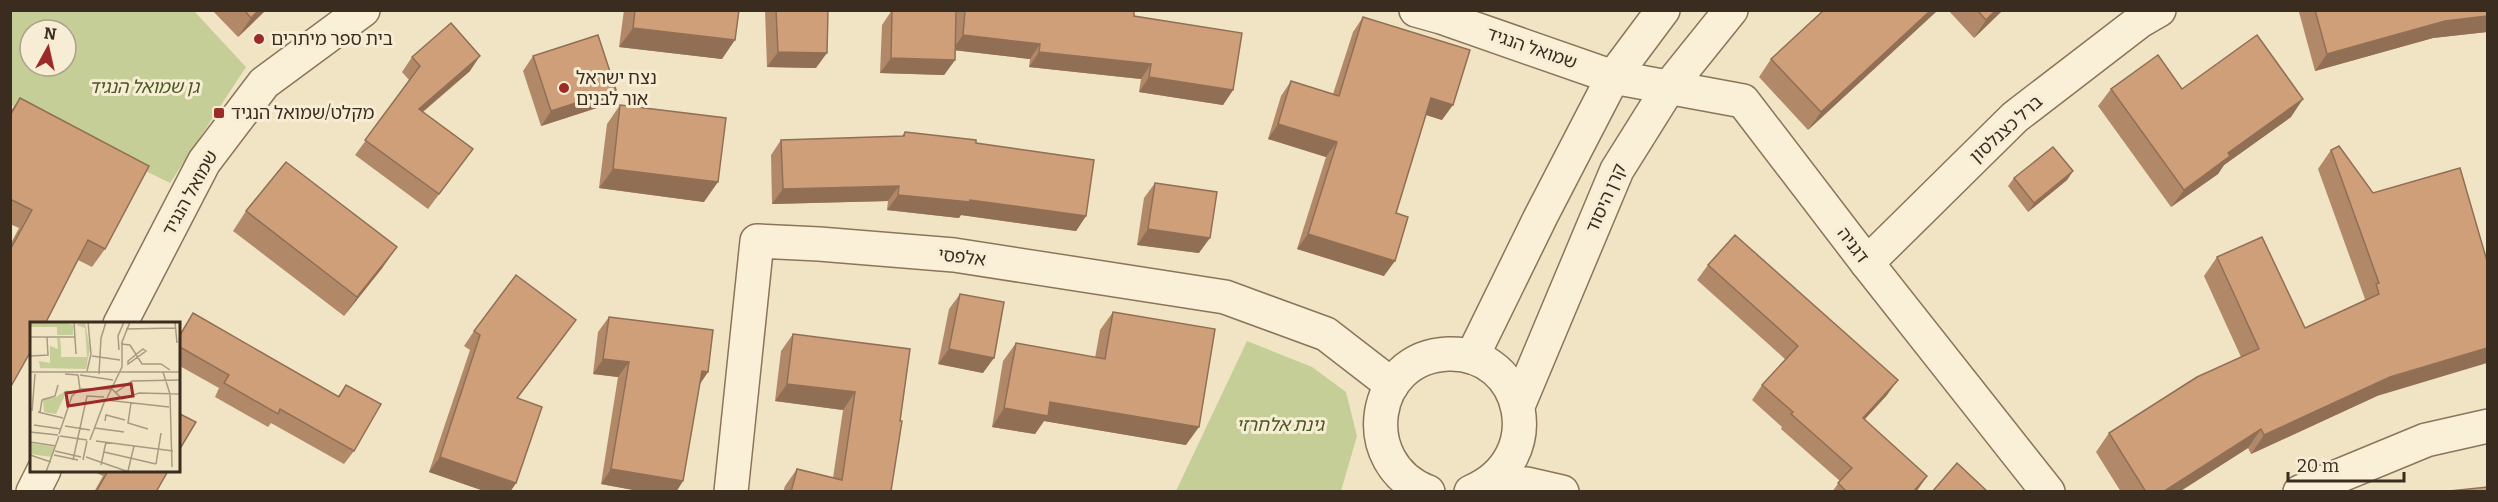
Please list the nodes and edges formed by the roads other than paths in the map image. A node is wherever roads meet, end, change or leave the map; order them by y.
1 (363, 10) edge
2 (1416, 10) edge
3 (1663, 10) edge
4 (1731, 10) edge
5 (2159, 10) edge
6 (1613, 77) junction
7 (1669, 87) junction
8 (1867, 263) junction
9 (121, 322) edge
10 (1472, 357) junction
11 (1392, 385) junction
12 (1520, 418) junction
13 (2487, 426) edge
14 (43, 472) edge
15 (1396, 483) edge
16 (1479, 488) edge
17 (1557, 490) edge
18 (33, 492) edge
19 (731, 492) edge
20 (1428, 492) edge
21 (2048, 492) edge
22 (2300, 492) edge

1 - 9 street, שמואל הנגיד
2 - 6 street, שמואל הנגיד
3 - 6 street
4 - 7 street, קרן היסוד
5 - 8 street, ברל כצנלסון
6 - 7 street, דגניה
6 - 10 street
7 - 8 street, דגניה
7 - 12 street, קרן היסוד
8 - 21 street, דגניה
10 - 11 street
10 - 12 street
11 - 15 street
11 - 19 street, אלפסי
12 - 16 street, קרן היסוד
12 - 17 street
13 - 22 street
14 - 18 street
15 - 20 street
16 - 17 street

